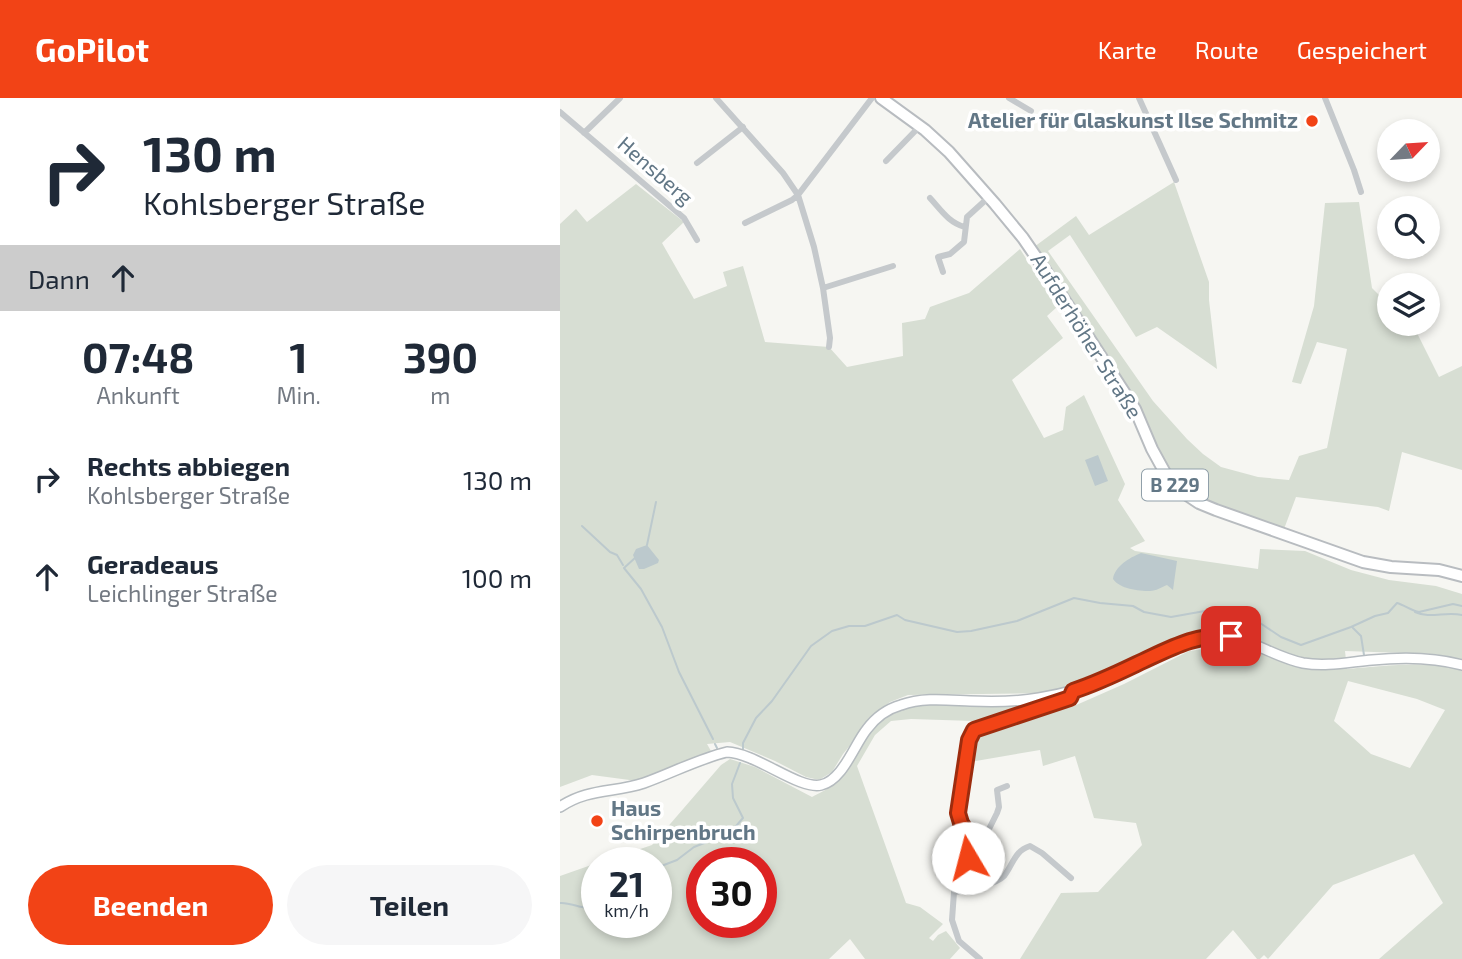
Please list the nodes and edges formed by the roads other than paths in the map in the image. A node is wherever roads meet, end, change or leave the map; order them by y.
1 (620, 98) edge
2 (716, 98) edge
3 (872, 98) edge
4 (881, 98) edge
5 (1009, 98) edge
6 (1139, 98) edge
7 (1325, 98) edge
8 (1031, 111) dead end
9 (560, 113) edge
10 (920, 126) junction
11 (743, 127) junction
12 (584, 133) junction
13 (886, 161) dead end
14 (697, 163) dead end
15 (1176, 180) dead end
16 (1361, 192) dead end
17 (798, 195) junction
18 (989, 197) junction
19 (930, 198) dead end
20 (745, 223) dead end
21 (965, 227) junction
22 (697, 240) dead end
23 (893, 266) dead end
24 (943, 272) dead end
25 (823, 288) junction
26 (829, 347) dead end
27 (1462, 576) edge
28 (1462, 665) edge
29 (1073, 691) junction
30 (1006, 786) dead end
31 (560, 807) edge
32 (973, 842) junction
33 (1071, 878) dead end
34 (954, 892) junction
35 (980, 959) edge

1 - 12 street
2 - 11 street
3 - 17 street
4 - 10 main road, Aufderhöher Straße / B 229
5 - 8 street
6 - 15 street
7 - 16 street
9 - 12 street, Hensberg
10 - 13 street
10 - 18 main road, Aufderhöher Straße / B 229
11 - 14 street
11 - 17 street
12 - 22 street, Hensberg
17 - 20 street
17 - 25 street
18 - 21 street
18 - 27 main road, Aufderhöher Straße / B 229
19 - 21 street
21 - 24 street
23 - 25 street
25 - 26 street
28 - 29 main road
29 - 31 main road
29 - 32 street
30 - 32 street
32 - 34 street
33 - 34 street
34 - 35 street

